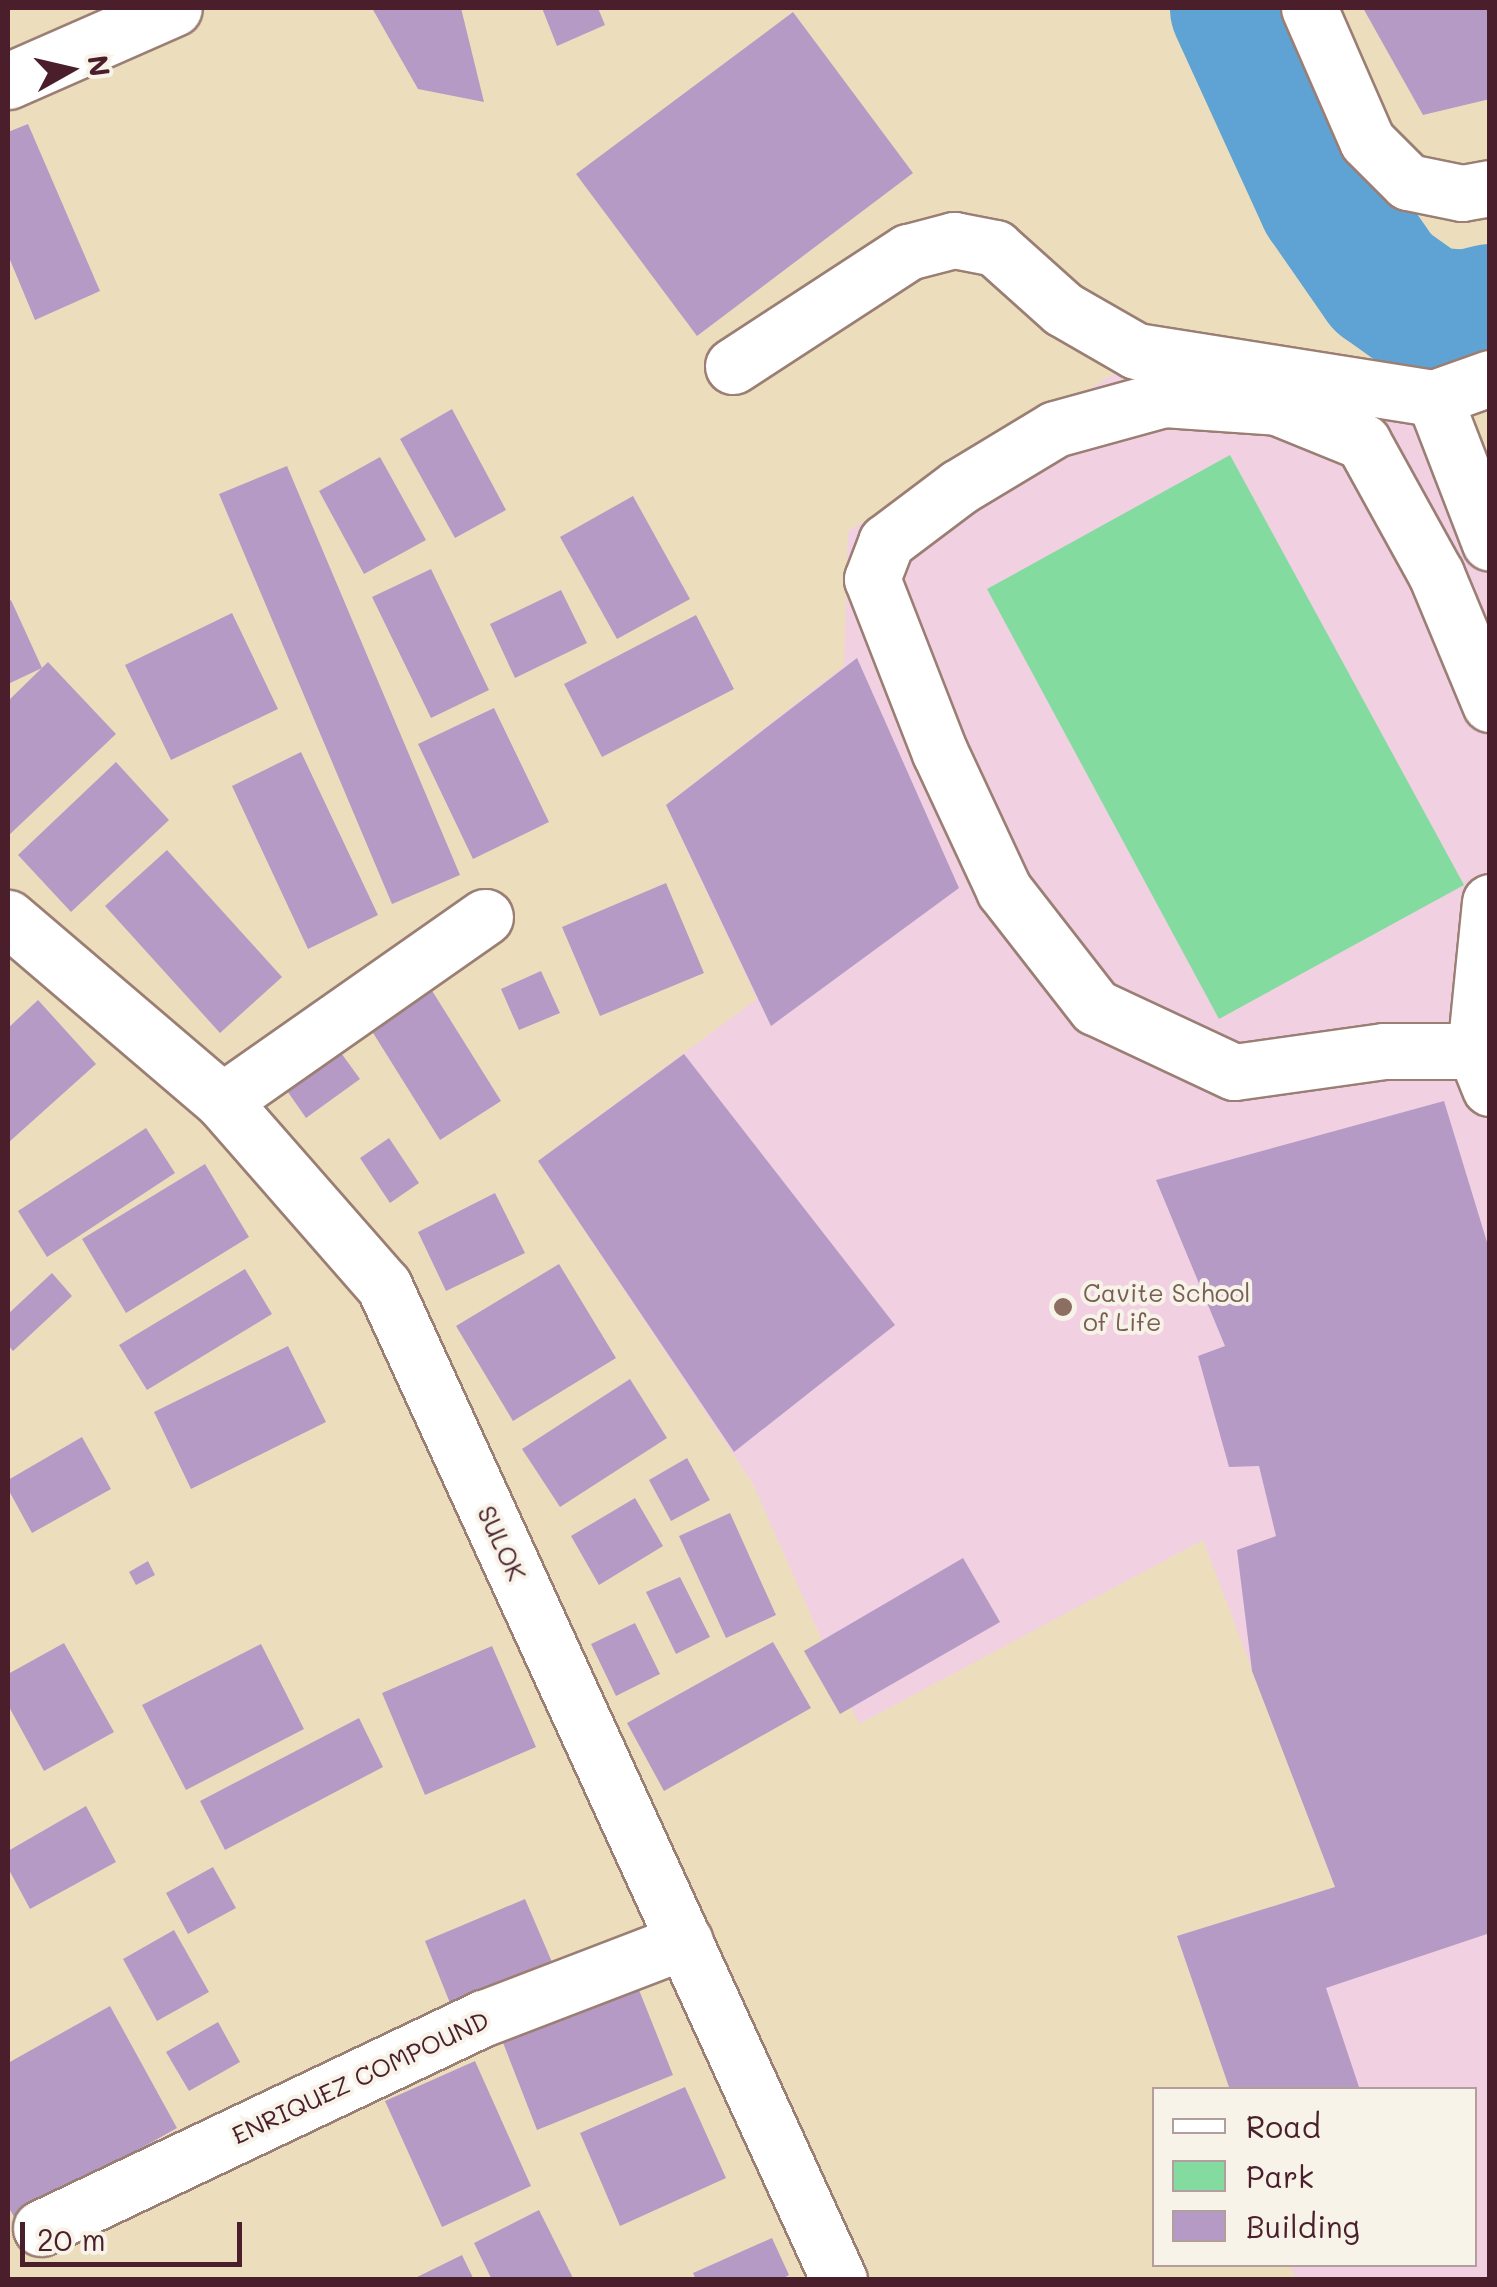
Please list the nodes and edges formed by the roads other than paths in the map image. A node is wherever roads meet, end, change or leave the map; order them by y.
1 (174, 8) edge
2 (1309, 8) edge
3 (11, 69) edge
4 (1490, 188) edge
5 (733, 366) dead end
6 (1490, 378) edge
7 (1434, 398) junction
8 (1490, 543) edge
9 (1490, 704) edge
10 (1490, 902) edge
11 (485, 917) dead end
12 (8, 918) edge
13 (1482, 1070) edge
14 (222, 1101) junction
15 (685, 1941) junction
16 (41, 2228) dead end
17 (839, 2280) edge

1 - 3 street
2 - 4 street
5 - 7 street
6 - 7 street
7 - 8 street
9 - 13 street
10 - 13 street
11 - 14 street
12 - 14 street, SULOK
14 - 15 street, SULOK
15 - 16 street, ENRIQUEZ COMPOUND
15 - 17 street, SULOK

